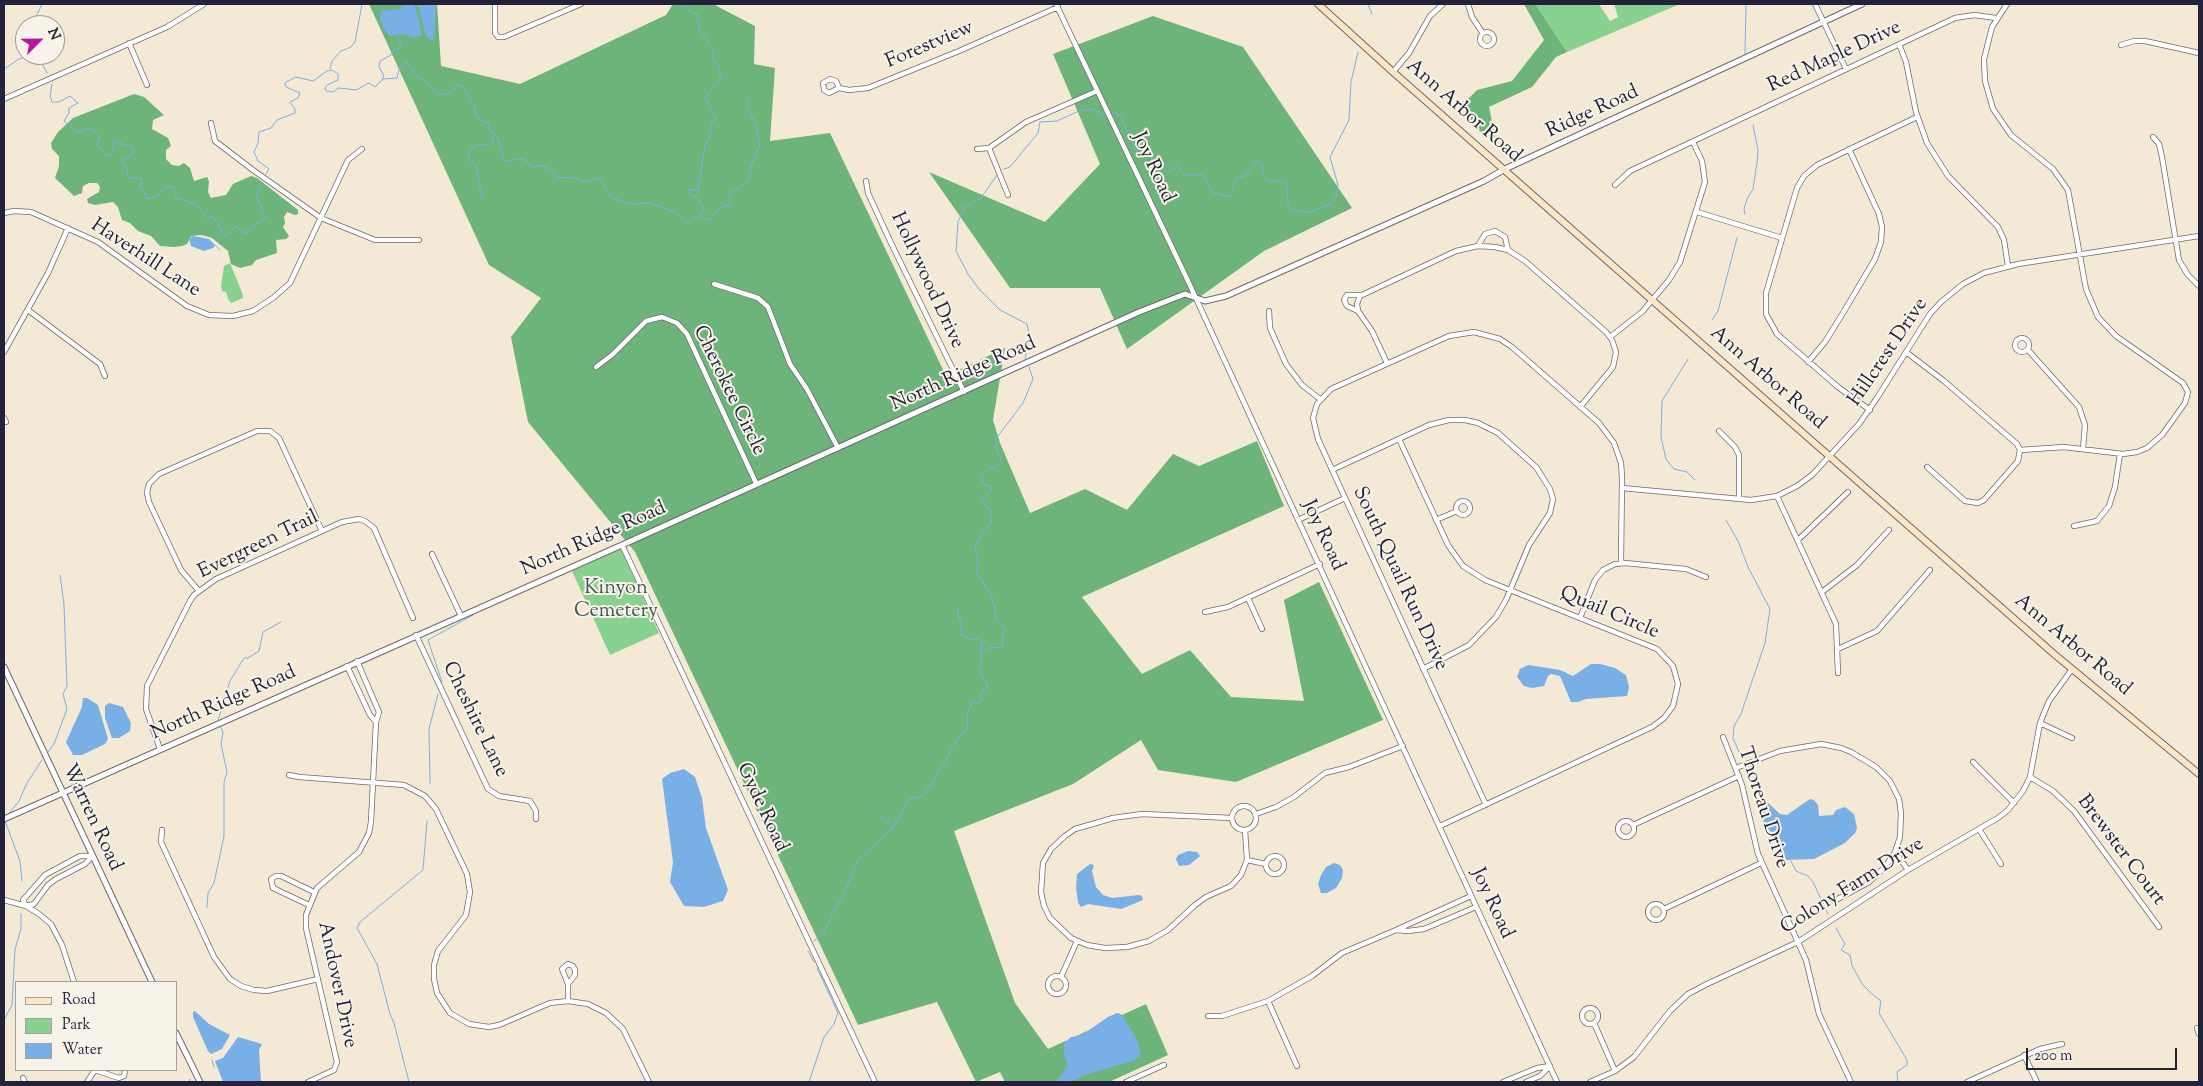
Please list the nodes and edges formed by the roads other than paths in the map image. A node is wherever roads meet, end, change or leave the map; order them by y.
1 (204, 4) edge
2 (495, 4) edge
3 (581, 4) edge
4 (1318, 4) edge
5 (1443, 4) edge
6 (1468, 4) edge
7 (1815, 4) edge
8 (1862, 4) edge
9 (2007, 4) edge
10 (1057, 6) edge
11 (1996, 18) junction
12 (1824, 22) junction
13 (1482, 32) dead end
14 (129, 43) junction
15 (1899, 44) junction
16 (2121, 45) dead end
17 (2199, 54) edge
18 (1846, 69) junction
19 (1392, 72) junction
20 (146, 85) dead end
21 (839, 88) dead end
22 (1098, 91) junction
23 (4, 99) edge
24 (1917, 117) junction
25 (211, 123) dead end
26 (2153, 137) dead end
27 (1693, 142) junction
28 (989, 148) junction
29 (362, 149) dead end
30 (978, 149) dead end
31 (1849, 150) junction
32 (1505, 169) junction
33 (866, 181) dead end
34 (1615, 184) dead end
35 (1008, 195) dead end
36 (1696, 212) junction
37 (4, 213) edge
38 (321, 218) junction
39 (68, 228) junction
40 (2199, 236) edge
41 (1782, 238) junction
42 (420, 240) dead end
43 (2175, 240) junction
44 (1478, 246) junction
45 (1508, 250) junction
46 (2080, 255) junction
47 (2008, 266) junction
48 (714, 284) dead end
49 (2199, 286) edge
50 (1362, 295) junction
51 (1196, 299) junction
52 (1653, 300) junction
53 (28, 310) junction
54 (1269, 311) dead end
55 (1358, 311) junction
56 (1610, 337) junction
57 (2028, 350) dead end
58 (4, 352) edge
59 (1906, 352) junction
60 (1808, 362) junction
61 (1387, 364) junction
62 (596, 367) dead end
63 (105, 376) dead end
64 (964, 392) junction
65 (1320, 399) junction
66 (1580, 407) junction
67 (1870, 410) junction
68 (1719, 431) dead end
69 (1399, 439) junction
70 (838, 448) junction
71 (2083, 449) junction
72 (2020, 450) junction
73 (2120, 454) junction
74 (1830, 456) junction
75 (1927, 467) dead end
76 (1332, 470) junction
77 (756, 483) junction
78 (1622, 488) junction
79 (1848, 492) dead end
80 (1777, 496) junction
81 (1345, 498) junction
82 (1739, 499) junction
83 (1457, 511) dead end
84 (1298, 520) junction
85 (1436, 520) junction
86 (2074, 526) dead end
87 (1889, 530) dead end
88 (322, 531) junction
89 (1798, 540) junction
90 (622, 545) junction
91 (432, 554) dead end
92 (1621, 563) junction
93 (1320, 564) junction
94 (1930, 570) dead end
95 (1706, 577) dead end
96 (1510, 590) junction
97 (199, 591) junction
98 (1822, 592) junction
99 (1248, 598) junction
100 (1206, 612) dead end
101 (461, 616) junction
102 (413, 618) dead end
103 (1580, 618) junction
104 (1262, 629) dead end
105 (416, 636) junction
106 (1838, 649) junction
107 (357, 661) junction
108 (347, 666) junction
109 (4, 667) edge
110 (1423, 669) junction
111 (2072, 669) junction
112 (1838, 673) dead end
113 (376, 722) junction
114 (2040, 724) junction
115 (1723, 737) dead end
116 (2072, 738) dead end
117 (1403, 746) junction
118 (160, 749) junction
119 (1973, 762) dead end
120 (1736, 768) junction
121 (2199, 774) edge
122 (289, 775) dead end
123 (1739, 776) junction
124 (2030, 777) junction
125 (373, 782) junction
126 (62, 792) junction
127 (2014, 803) junction
128 (1486, 805) junction
129 (1256, 814) junction
130 (5, 818) edge
131 (1232, 818) junction
132 (536, 819) dead end
133 (1633, 825) dead end
134 (1440, 826) junction
135 (1979, 829) junction
136 (162, 830) dead end
137 (1244, 830) junction
138 (1895, 852) junction
139 (92, 856) junction
140 (1247, 860) junction
141 (1761, 863) junction
142 (1266, 864) junction
143 (2001, 864) dead end
144 (1908, 870) junction
145 (314, 892) junction
146 (1471, 896) junction
147 (4, 900) edge
148 (1834, 902) dead end
149 (309, 905) junction
150 (26, 906) junction
151 (1476, 907) junction
152 (1664, 909) dead end
153 (2159, 928) dead end
154 (1396, 930) junction
155 (1077, 941) junction
156 (1798, 942) junction
157 (1061, 977) junction
158 (318, 979) junction
159 (74, 981) edge
160 (152, 981) edge
161 (568, 984) dead end
162 (568, 1000) junction
163 (1268, 1001) junction
164 (1208, 1016) dead end
165 (1594, 1023) dead end
166 (2197, 1028) dead end
167 (2199, 1034) edge
168 (178, 1037) edge
169 (2062, 1044) dead end
170 (2024, 1056) junction
171 (1164, 1065) dead end
172 (1297, 1066) dead end
173 (1550, 1066) junction
174 (94, 1071) edge
175 (98, 1071) edge
176 (125, 1071) edge
177 (1615, 1071) junction
178 (88, 1082) edge
179 (200, 1082) edge
180 (308, 1082) edge
181 (649, 1082) edge
182 (875, 1082) edge
183 (1126, 1082) edge
184 (1503, 1082) edge
185 (1526, 1082) edge
186 (1557, 1082) edge
187 (1590, 1082) edge
188 (1851, 1082) edge
189 (1967, 1082) edge
190 (2036, 1082) edge

1 - 14 street
2 - 3 street
4 - 19 main road, Ann Arbor Road
5 - 19 street
6 - 13 street
7 - 12 street
8 - 12 street, Ridge Road
9 - 11 street
10 - 21 street, Forestview
10 - 22 street, Joy Road
11 - 15 street, Red Maple Drive
11 - 46 street
12 - 18 street
12 - 32 street, Ridge Road
14 - 20 street
14 - 23 street
15 - 18 street, Red Maple Drive
15 - 24 street
16 - 17 street
18 - 27 street, Red Maple Drive
19 - 32 main road, Ann Arbor Road
22 - 28 street
22 - 51 street, Joy Road
24 - 31 street
24 - 47 street
25 - 38 street
26 - 43 street
27 - 34 street, Red Maple Drive
27 - 36 street
28 - 30 street
28 - 35 street
29 - 38 street, Haverhill Lane
31 - 41 street
31 - 60 street
32 - 51 street, Ridge Road
32 - 52 main road, Ann Arbor Road
33 - 64 street, Hollywood Drive
36 - 41 street
36 - 52 street
37 - 39 street, Haverhill Lane
38 - 39 street, Haverhill Lane
38 - 42 street
39 - 53 street
40 - 43 street, Hillcrest Drive
41 - 60 street
43 - 46 street, Hillcrest Drive
43 - 49 street
44 - 45 street
44 - 45 street
44 - 50 street
45 - 56 street
46 - 47 street, Hillcrest Drive
46 - 73 street
47 - 59 street, Hillcrest Drive
48 - 70 street
50 - 55 street
50 - 55 street
51 - 64 street, North Ridge Road
51 - 84 street, Joy Road
52 - 56 street
52 - 74 main road, Ann Arbor Road
53 - 58 street
53 - 63 street
54 - 65 street
55 - 61 street
56 - 66 street
57 - 71 street
59 - 67 street, Hillcrest Drive
59 - 72 street
60 - 67 street
61 - 65 street
61 - 66 street
62 - 77 street, Cherokee Circle
64 - 70 street, North Ridge Road
65 - 76 street, South Quail Run Drive
66 - 78 street
67 - 74 street, Hillcrest Drive
68 - 82 street
69 - 76 street
69 - 85 street, Quail Circle
69 - 96 street
70 - 77 street, North Ridge Road
71 - 72 street
71 - 73 street
72 - 75 street
73 - 86 street
74 - 80 street, Hillcrest Drive
74 - 111 main road, Ann Arbor Road
76 - 81 street, South Quail Run Drive
77 - 90 street, North Ridge Road
78 - 82 street, Hillcrest Drive
78 - 92 street
79 - 89 street
80 - 82 street, Hillcrest Drive
80 - 89 street
81 - 84 street
81 - 110 street, South Quail Run Drive
83 - 85 street
84 - 93 street, Joy Road
85 - 96 street, Quail Circle
87 - 98 street
88 - 97 street, Evergreen Trail
88 - 97 street
88 - 102 street, Evergreen Trail
89 - 98 street
90 - 101 street, North Ridge Road
90 - 182 street, Gyde Road
91 - 101 street
92 - 95 street
92 - 103 street
93 - 99 street
93 - 117 street, Joy Road
94 - 106 street
96 - 103 street, Quail Circle
96 - 110 street
97 - 118 street, Evergreen Trail
98 - 106 street
99 - 100 street
99 - 104 street
101 - 105 street, North Ridge Road
103 - 128 street, Quail Circle
105 - 107 street, North Ridge Road
105 - 132 street, Cheshire Lane
106 - 112 street
107 - 108 street, North Ridge Road
107 - 113 street, Andover Drive
108 - 113 street
108 - 118 street, North Ridge Road
109 - 126 street, Warren Road
110 - 128 street, South Quail Run Drive
111 - 114 street, Colony Farm Drive
111 - 121 main road, Ann Arbor Road
113 - 125 street, Andover Drive
114 - 116 street
114 - 124 street, Colony Farm Drive
115 - 120 street, Thoreau Drive
117 - 129 street
117 - 134 street, Joy Road
118 - 126 street, North Ridge Road
119 - 127 street
120 - 123 street, Thoreau Drive
120 - 138 street
122 - 125 street
123 - 133 street
123 - 141 street, Thoreau Drive
124 - 127 street, Colony Farm Drive
124 - 153 street, Brewster Court
125 - 145 street, Andover Drive
125 - 162 street
126 - 130 street, North Ridge Road
126 - 139 street, Warren Road
127 - 135 street, Colony Farm Drive
128 - 134 street, Quail Circle
129 - 131 street
129 - 137 street
131 - 137 street
131 - 155 street
134 - 146 street, Joy Road
135 - 143 street
135 - 144 street, Colony Farm Drive
136 - 158 street
137 - 140 street
138 - 144 street
138 - 148 street
139 - 150 street
139 - 150 street
139 - 160 street, Warren Road
140 - 142 street
140 - 155 street
141 - 152 street
141 - 156 street, Thoreau Drive
142 - 142 street
144 - 156 street, Colony Farm Drive
145 - 149 street, Andover Drive
145 - 149 street
146 - 151 street, Joy Road
146 - 154 street
147 - 150 street
149 - 158 street, Andover Drive
150 - 159 street
151 - 154 street
151 - 173 street, Joy Road
154 - 163 street
155 - 157 street
156 - 177 street, Colony Farm Drive
156 - 188 street, Thoreau Drive
157 - 157 street
158 - 180 street, Andover Drive
161 - 162 street
162 - 181 street
163 - 164 street
163 - 172 street
165 - 177 street
166 - 167 street
168 - 179 street
169 - 170 street
170 - 189 street
170 - 190 street
171 - 183 street
173 - 184 street
173 - 185 street
173 - 186 street, Joy Road
174 - 178 street
175 - 176 street
177 - 187 street, Colony Farm Drive

